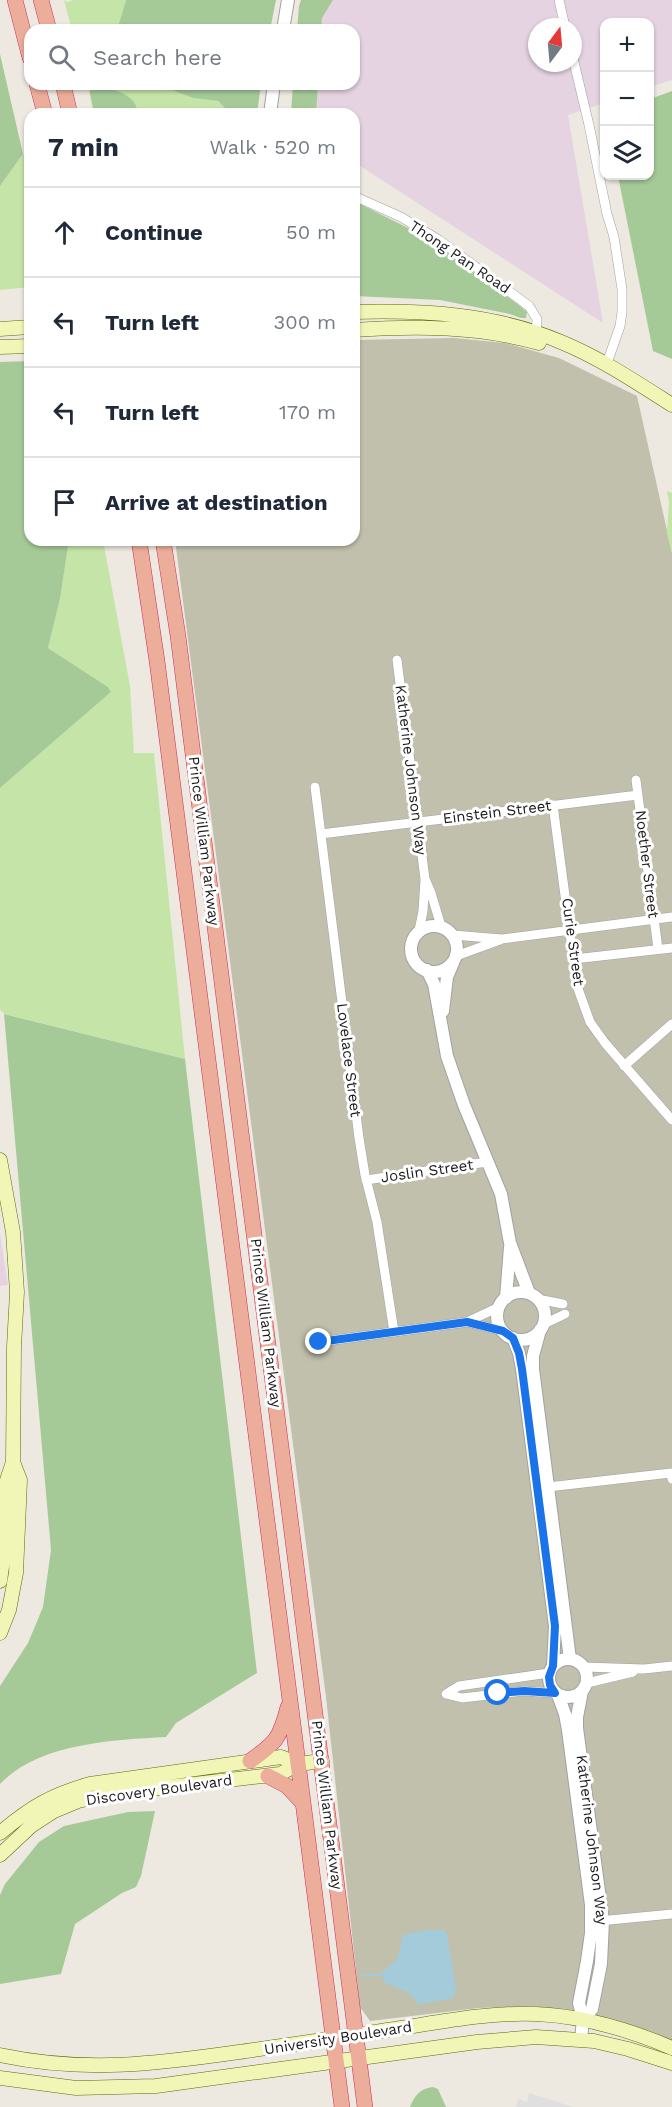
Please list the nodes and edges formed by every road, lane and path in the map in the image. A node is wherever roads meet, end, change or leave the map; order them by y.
1 (15, 0) edge
2 (41, 0) edge
3 (288, 0) edge
4 (559, 0) edge
5 (563, 18) edge
6 (47, 24) edge
7 (284, 24) edge
8 (24, 35) edge
9 (576, 72) edge
10 (39, 90) edge
11 (64, 90) edge
12 (273, 90) edge
13 (43, 108) edge
14 (69, 108) edge
15 (271, 108) edge
16 (360, 199) edge
17 (360, 312) edge
18 (24, 327) edge
19 (0, 329) edge
20 (360, 330) edge
21 (536, 337) junction
22 (24, 346) edge
23 (0, 347) edge
24 (606, 366) junction
25 (672, 405) edge
26 (140, 546) edge
27 (164, 546) edge
28 (397, 660) dead end
29 (636, 780) dead end
30 (315, 787) dead end
31 (638, 795) junction
32 (554, 805) junction
33 (417, 822) junction
34 (321, 834) junction
35 (425, 879) junction
36 (672, 917) edge
37 (654, 919) junction
38 (441, 926) junction
39 (571, 930) junction
40 (419, 931) junction
41 (453, 935) junction
42 (502, 939) junction
43 (672, 948) edge
44 (658, 949) junction
45 (455, 959) junction
46 (574, 959) junction
47 (427, 970) junction
48 (442, 1024) junction
49 (672, 1024) edge
50 (624, 1066) junction
51 (672, 1120) edge
52 (0, 1160) edge
53 (487, 1162) junction
54 (366, 1180) junction
55 (510, 1243) junction
56 (533, 1296) junction
57 (503, 1303) junction
58 (467, 1322) junction
59 (542, 1327) junction
60 (394, 1332) junction
61 (508, 1334) junction
62 (319, 1342) dead end
63 (7, 1462) edge
64 (671, 1473) edge
65 (672, 1479) edge
66 (548, 1487) junction
67 (0, 1581) edge
68 (0, 1634) edge
69 (570, 1659) junction
70 (672, 1666) edge
71 (584, 1667) junction
72 (644, 1669) junction
73 (551, 1670) junction
74 (584, 1687) junction
75 (557, 1694) junction
76 (290, 1698) junction
77 (250, 1761) junction
78 (322, 1761) junction
79 (298, 1764) junction
80 (268, 1776) junction
81 (303, 1803) junction
82 (3, 1830) edge
83 (16, 1839) junction
84 (0, 1855) edge
85 (672, 1914) edge
86 (597, 1921) junction
87 (583, 2020) junction
88 (356, 2035) junction
89 (333, 2039) junction
90 (581, 2039) junction
91 (672, 2048) edge
92 (0, 2055) edge
93 (360, 2060) junction
94 (336, 2063) junction
95 (672, 2063) edge
96 (0, 2078) edge
97 (342, 2107) edge
98 (365, 2107) edge

1 - 8 highway
2 - 6 highway
3 - 7 street
4 - 5 street
9 - 24 street
10 - 13 highway
11 - 14 highway
12 - 15 street
16 - 21 street, Thong Pan Road
17 - 21 main road
18 - 19 main road
20 - 21 main road
21 - 24 main road
22 - 23 main road
24 - 25 main road
26 - 76 highway, Prince William Parkway
27 - 78 highway, Prince William Parkway
28 - 33 street, Katherine Johnson Way
29 - 31 street, Noether Street
30 - 34 street, Lovelace Street
31 - 32 street, Einstein Street
31 - 37 street, Noether Street
32 - 33 street, Einstein Street
32 - 39 street, Curie Street
33 - 34 street, Einstein Street
33 - 35 street, Katherine Johnson Way
34 - 54 street, Lovelace Street
35 - 38 street, Katherine Johnson Way
35 - 40 street, Katherine Johnson Way
36 - 37 street
37 - 39 street
37 - 44 street, Noether Street
38 - 40 street
38 - 41 street
39 - 42 street
39 - 46 street, Curie Street
40 - 47 street
41 - 42 street
41 - 45 street
42 - 45 street
43 - 44 street
44 - 46 street
45 - 47 street
45 - 48 street
46 - 50 street, Curie Street
47 - 48 street
48 - 53 street
49 - 50 street
50 - 51 street, Curie Street
52 - 63 main road
53 - 54 street, Joslin Street
53 - 55 street
54 - 60 street, Lovelace Street
55 - 56 street
55 - 57 street
56 - 57 street
56 - 59 street
56 - 59 street
57 - 58 street
57 - 61 street
58 - 60 street
58 - 61 street
59 - 61 street
59 - 66 street
60 - 62 street
61 - 73 street
63 - 67 main road
63 - 68 main road
64 - 65 street
64 - 66 street
66 - 69 street
69 - 71 street
69 - 73 street
70 - 72 street
71 - 72 street
71 - 74 street
72 - 74 street
73 - 75 street
73 - 75 street
74 - 75 street
74 - 86 street, Katherine Johnson Way
75 - 86 street, Katherine Johnson Way
76 - 77 highway
76 - 79 highway, Prince William Parkway
77 - 79 main road, Discovery Boulevard
77 - 82 main road, Discovery Boulevard
78 - 79 main road, Discovery Boulevard
78 - 88 highway, Prince William Parkway
79 - 80 main road, Discovery Boulevard
79 - 81 highway, Prince William Parkway
80 - 81 highway
80 - 83 main road, Discovery Boulevard
81 - 89 highway, Prince William Parkway
82 - 83 main road
83 - 84 main road, Discovery Boulevard
85 - 86 street
86 - 87 street, Katherine Johnson Way
87 - 88 main road, University Boulevard
87 - 90 street, Katherine Johnson Way
87 - 91 main road, University Boulevard
88 - 89 main road, University Boulevard
88 - 93 highway, Prince William Parkway
89 - 92 main road, University Boulevard
89 - 94 highway, Prince William Parkway
90 - 93 main road, University Boulevard
90 - 95 main road, University Boulevard
93 - 94 main road, University Boulevard
93 - 98 highway, Prince William Parkway
94 - 96 main road, University Boulevard
94 - 97 highway, Prince William Parkway

